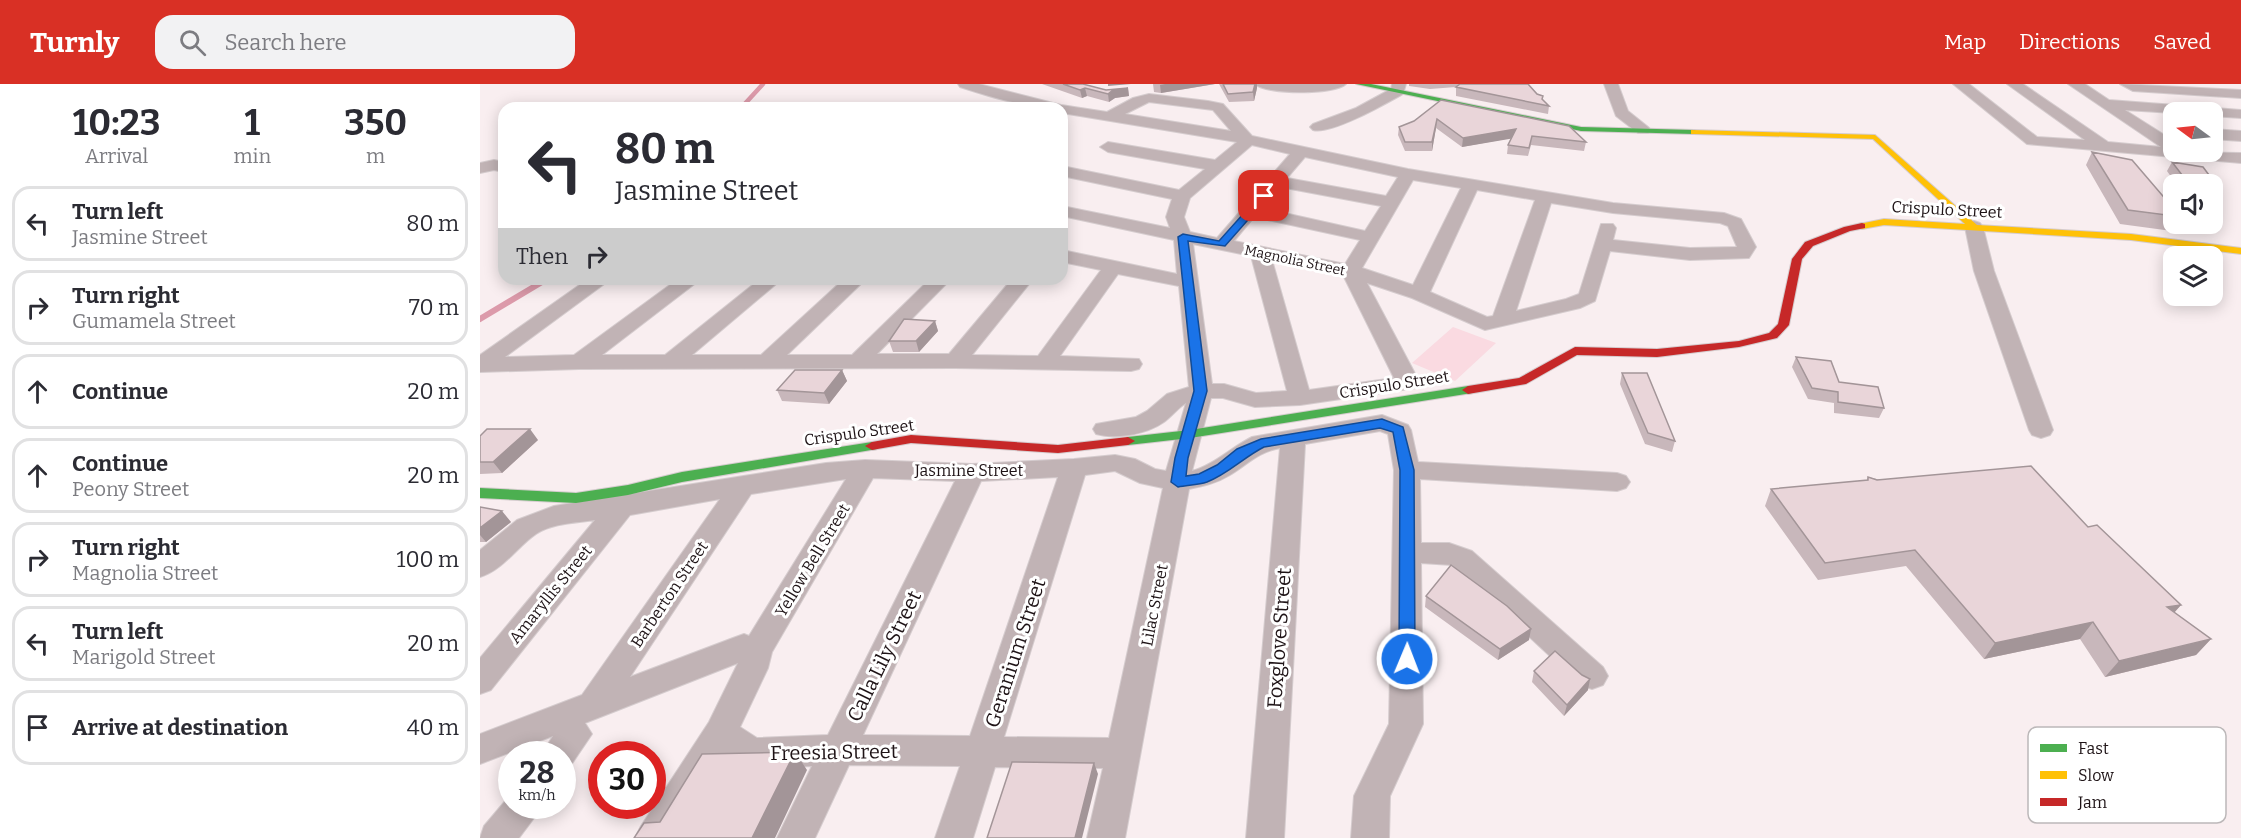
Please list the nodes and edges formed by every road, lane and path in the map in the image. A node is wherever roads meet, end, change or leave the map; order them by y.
1 (965, 84) edge
2 (1029, 84) edge
3 (1167, 84) edge
4 (1262, 84) edge
5 (1339, 84) edge
6 (1360, 84) edge
7 (1611, 84) edge
8 (1960, 84) edge
9 (2014, 84) edge
10 (2075, 84) edge
11 (2127, 84) edge
12 (2230, 84) edge
13 (1132, 88) dead end
14 (1398, 88) edge
15 (2241, 89) edge
16 (2241, 94) edge
17 (999, 96) junction
18 (1028, 102) edge
19 (2106, 104) junction
20 (1068, 110) edge
21 (2241, 114) edge
22 (1107, 118) junction
23 (1318, 127) dead end
24 (2145, 128) junction
25 (1643, 130) junction
26 (2163, 130) edge
27 (2223, 135) edge
28 (2241, 136) edge
29 (1248, 141) junction
30 (2163, 141) edge
31 (2104, 146) junction
32 (1108, 147) dead end
33 (2163, 150) edge
34 (1300, 152) junction
35 (2223, 156) edge
36 (2241, 158) edge
37 (498, 166) edge
38 (1218, 166) junction
39 (480, 168) edge
40 (1068, 172) edge
41 (1408, 174) junction
42 (1276, 181) junction
43 (1471, 184) junction
44 (1182, 196) junction
45 (1545, 196) junction
46 (1390, 202) junction
47 (1613, 208) junction
48 (1251, 211) junction
49 (1068, 212) edge
50 (1974, 226) junction
51 (1183, 237) junction
52 (1369, 237) junction
53 (1222, 244) junction
54 (1603, 244) junction
55 (2241, 251) edge
56 (1260, 253) junction
57 (1068, 257) edge
58 (1112, 268) junction
59 (1351, 271) junction
60 (1187, 282) junction
61 (593, 285) edge
62 (683, 285) edge
63 (765, 285) edge
64 (850, 285) edge
65 (935, 285) edge
66 (1018, 285) edge
67 (1419, 294) junction
68 (1494, 322) junction
69 (955, 361) junction
70 (579, 362) junction
71 (858, 362) junction
72 (669, 363) junction
73 (765, 363) junction
74 (1044, 363) junction
75 (1131, 364) dead end
76 (480, 365) edge
77 (1201, 391) junction
78 (1300, 398) junction
79 (1106, 429) dead end
80 (2041, 430) dead end
81 (1293, 437) junction
82 (1183, 458) junction
83 (1074, 468) junction
84 (865, 470) junction
85 (1407, 470) junction
86 (972, 473) junction
87 (1617, 482) dead end
88 (743, 486) junction
89 (480, 493) edge
90 (621, 507) junction
91 (1408, 553) junction
92 (480, 566) edge
93 (757, 650) junction
94 (1592, 676) dead end
95 (480, 681) edge
96 (595, 702) junction
97 (721, 732) junction
98 (480, 748) edge
99 (838, 750) junction
100 (983, 752) junction
101 (1124, 753) junction
102 (511, 819) edge
103 (497, 838) edge
104 (654, 838) edge
105 (796, 838) edge
106 (954, 838) edge
107 (1106, 838) edge
108 (1265, 838) edge
109 (1370, 838) edge

1 - 17 street
2 - 17 street
3 - 13 street
4 - 5 street
6 - 14 street
7 - 25 street
8 - 31 street
9 - 31 street
10 - 19 street
11 - 16 street
12 - 15 street
14 - 23 street
14 - 25 street
17 - 18 street
19 - 21 street
19 - 24 street
20 - 22 street
22 - 29 street
22 - 29 street
24 - 26 street
24 - 30 street
25 - 50 street
27 - 28 street
29 - 34 street
29 - 38 street
31 - 33 street
32 - 38 street
34 - 41 street
34 - 42 street
35 - 36 street
37 - 39 street
38 - 44 street
40 - 44 street
41 - 43 street
41 - 46 street
42 - 46 street
42 - 48 street
43 - 45 street
43 - 67 street
44 - 51 street
45 - 47 street
45 - 68 street
46 - 52 street
47 - 54 street
47 - 54 street
48 - 52 street
48 - 53 street
49 - 51 street, Magnolia Street
50 - 55 street, Crispulo Street
50 - 80 street
50 - 82 street, Crispulo Street
51 - 53 street, Magnolia Street
51 - 60 street
52 - 59 street
53 - 56 street, Magnolia Street
54 - 68 street
56 - 59 street, Magnolia Street
56 - 78 street
57 - 58 street
58 - 60 street
58 - 74 street
59 - 67 street, Magnolia Street
59 - 78 street
60 - 77 street
61 - 76 street
62 - 70 street
63 - 72 street
64 - 73 street
65 - 71 street
66 - 69 street
67 - 68 street, Magnolia Street
69 - 71 street
69 - 74 street
70 - 72 street
70 - 76 street
71 - 73 street
72 - 73 street
74 - 75 street
77 - 78 street
77 - 79 street
77 - 82 street, Lilac Street
81 - 82 street, Jasmine Street
81 - 85 street, Jasmine Street
81 - 108 street, Foxglove Street
82 - 83 street, Jasmine Street
82 - 89 street, Crispulo Street
82 - 101 street, Lilac Street
83 - 86 street, Jasmine Street
83 - 100 street, Geranium Street
84 - 86 street, Jasmine Street
84 - 88 street, Jasmine Street
84 - 93 street, Yellow Bell Street
85 - 87 street
85 - 91 street
86 - 99 street, Calla Lily Street
88 - 90 street, Jasmine Street
88 - 96 street, Barberton Street
90 - 92 street, Jasmine Street
90 - 95 street, Amaryllis Street
91 - 94 street
91 - 109 street
93 - 96 street
93 - 97 street
96 - 98 street
97 - 99 street, Freesia Street
97 - 104 street
99 - 100 street, Freesia Street
99 - 105 street, Calla Lily Street
100 - 101 street, Freesia Street
100 - 106 street, Geranium Street
101 - 107 street, Lilac Street
102 - 103 street

